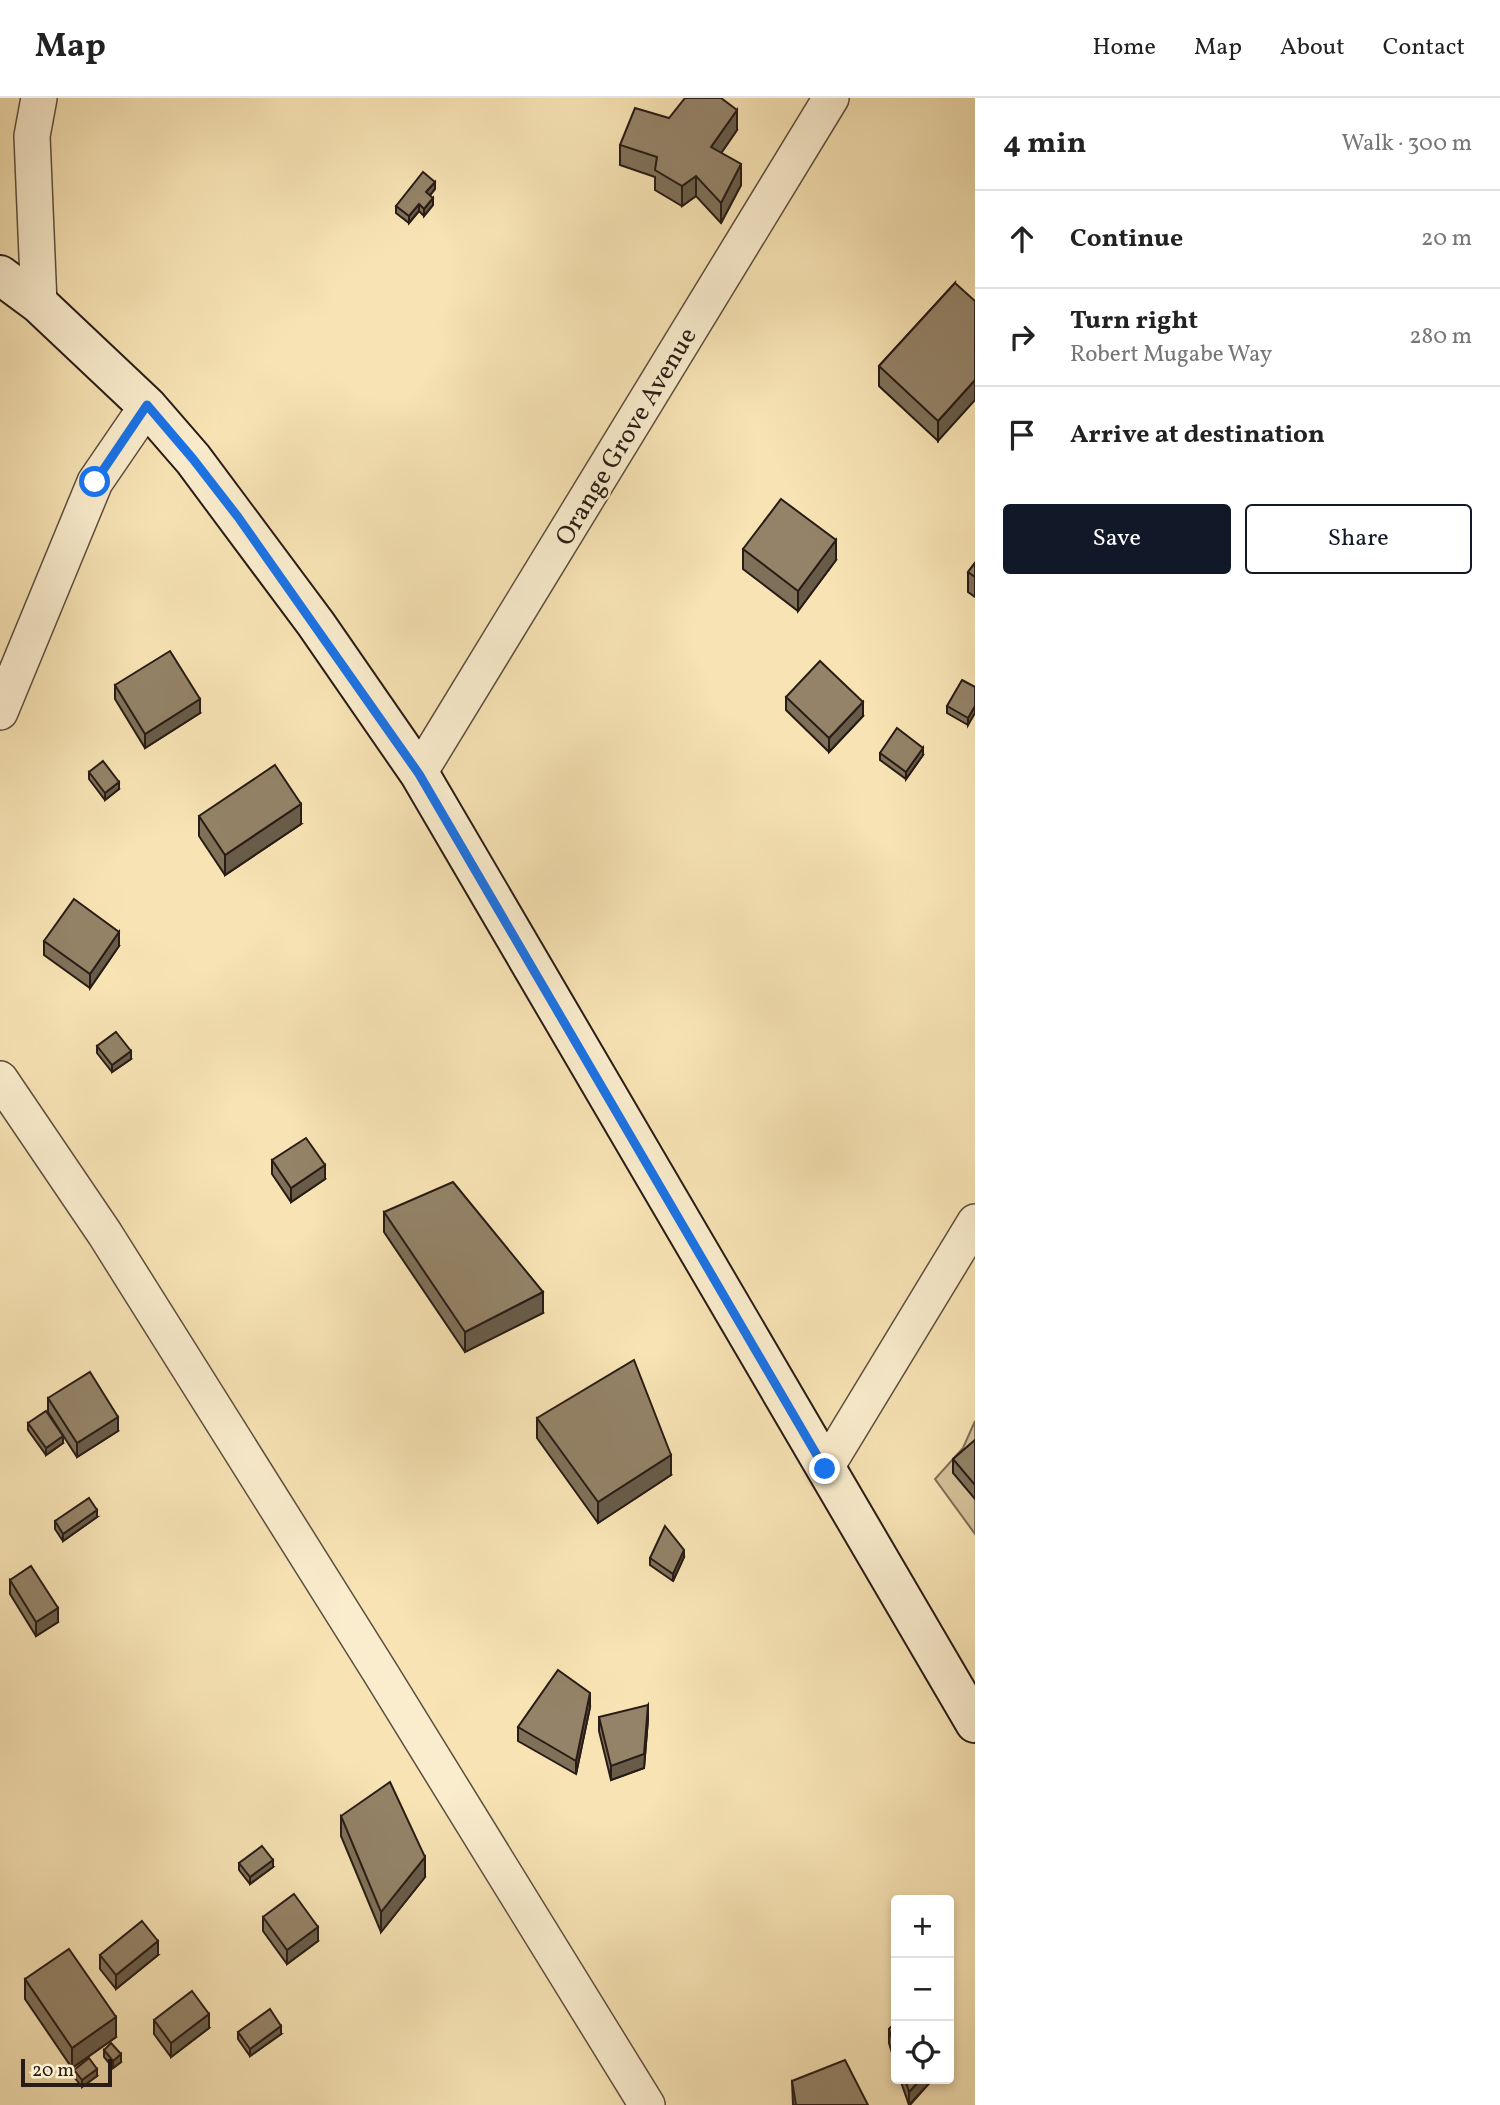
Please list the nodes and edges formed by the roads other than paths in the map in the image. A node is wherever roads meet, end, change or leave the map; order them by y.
1 (38, 98) edge
2 (831, 98) edge
3 (0, 275) edge
4 (39, 304) junction
5 (147, 405) junction
6 (0, 712) edge
7 (419, 774) junction
8 (0, 1079) edge
9 (975, 1222) edge
10 (825, 1469) junction
11 (975, 1723) edge
12 (647, 2105) edge

1 - 4 street
2 - 7 street, Orange Grove Avenue
3 - 4 main road
4 - 5 main road
5 - 6 street
5 - 7 main road
7 - 10 main road
8 - 12 street
9 - 10 street
10 - 11 main road

